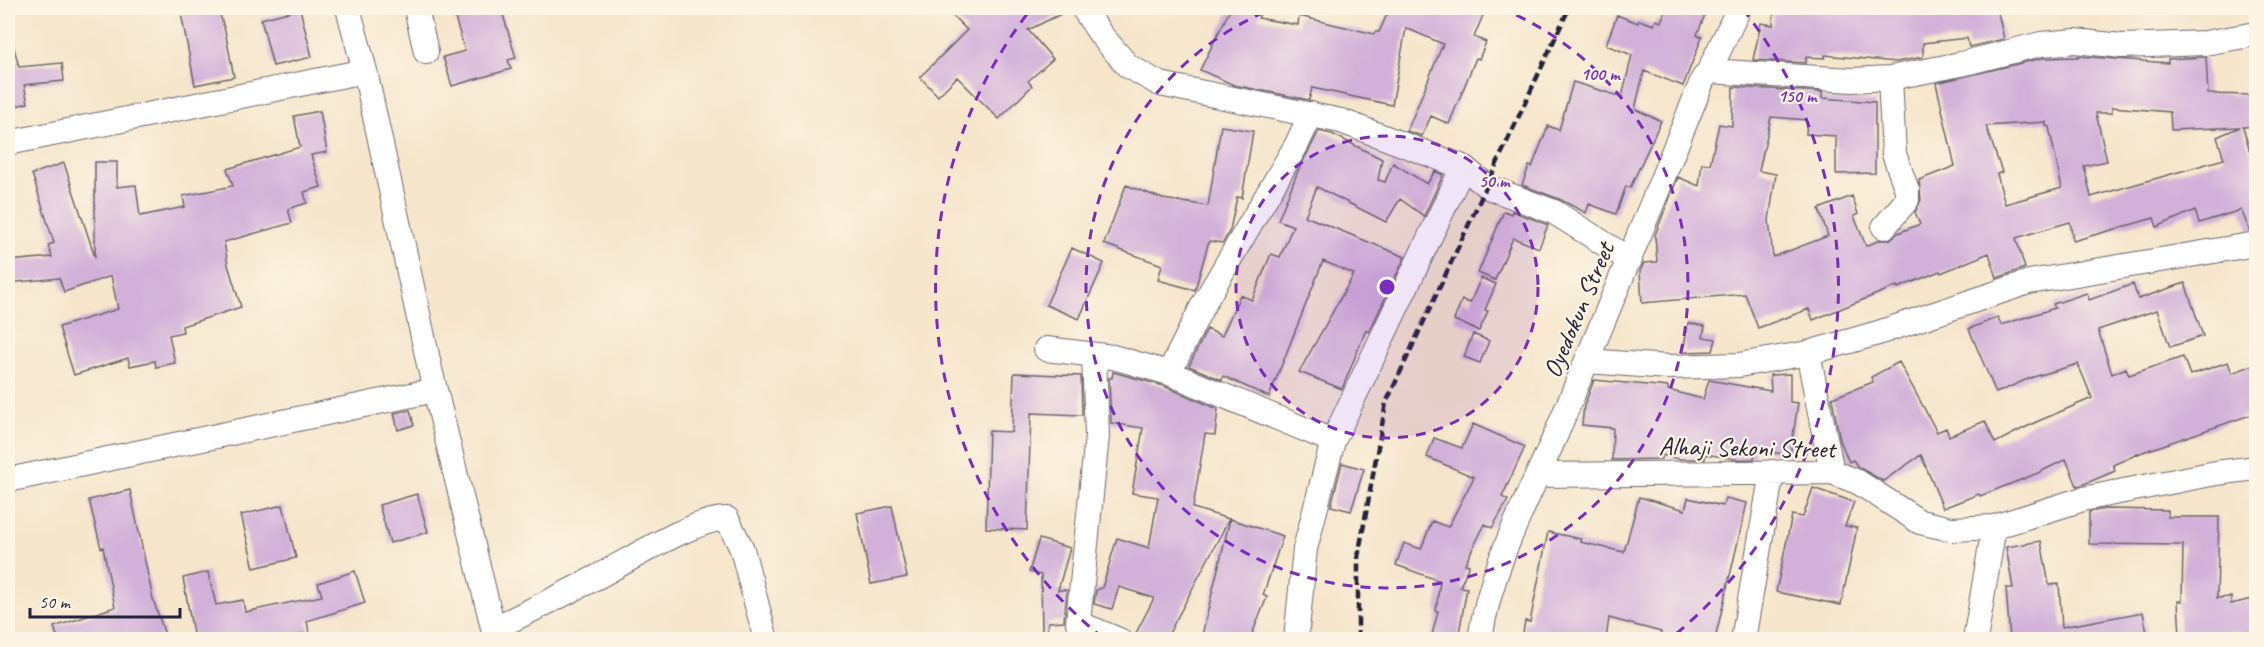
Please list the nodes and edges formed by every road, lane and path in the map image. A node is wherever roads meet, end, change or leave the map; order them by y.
1 (348, 8) edge
2 (417, 8) edge
3 (1083, 8) edge
4 (1739, 8) edge
5 (2256, 34) edge
6 (426, 52) dead end
7 (365, 71) junction
8 (1709, 71) junction
9 (1890, 78) junction
10 (1311, 114) junction
11 (8, 143) edge
12 (1463, 167) junction
13 (1884, 227) dead end
14 (2256, 244) edge
15 (1630, 260) junction
16 (1046, 349) dead end
17 (1808, 353) junction
18 (1094, 355) junction
19 (1587, 362) junction
20 (1169, 373) junction
21 (435, 390) junction
22 (1333, 441) junction
23 (2256, 468) edge
24 (1772, 472) junction
25 (1832, 472) junction
26 (1539, 475) junction
27 (8, 480) edge
28 (1994, 527) junction
29 (494, 634) edge
30 (766, 639) edge
31 (1119, 639) edge
32 (1296, 639) edge
33 (1480, 639) edge
34 (1743, 639) edge
35 (1975, 639) edge

1 - 7 street
2 - 6 street
3 - 10 street
4 - 8 street, Oyedokun Street
5 - 9 street
7 - 11 street
7 - 21 street
8 - 9 street
8 - 15 street, Oyedokun Street
9 - 13 street
10 - 12 street
10 - 20 street
12 - 15 street
12 - 22 street
14 - 17 street
15 - 19 street, Oyedokun Street
16 - 18 street
17 - 19 street
17 - 25 street
18 - 20 street
18 - 31 street
19 - 26 street, Oyedokun Street
20 - 22 street
21 - 27 street
21 - 29 street
22 - 32 street
23 - 28 street, Alhaji Sekoni Street
24 - 25 street, Alhaji Sekoni Street
24 - 26 street, Alhaji Sekoni Street
24 - 34 street
25 - 28 street, Alhaji Sekoni Street
26 - 33 street, Oyedokun Street
28 - 35 street
29 - 30 street

